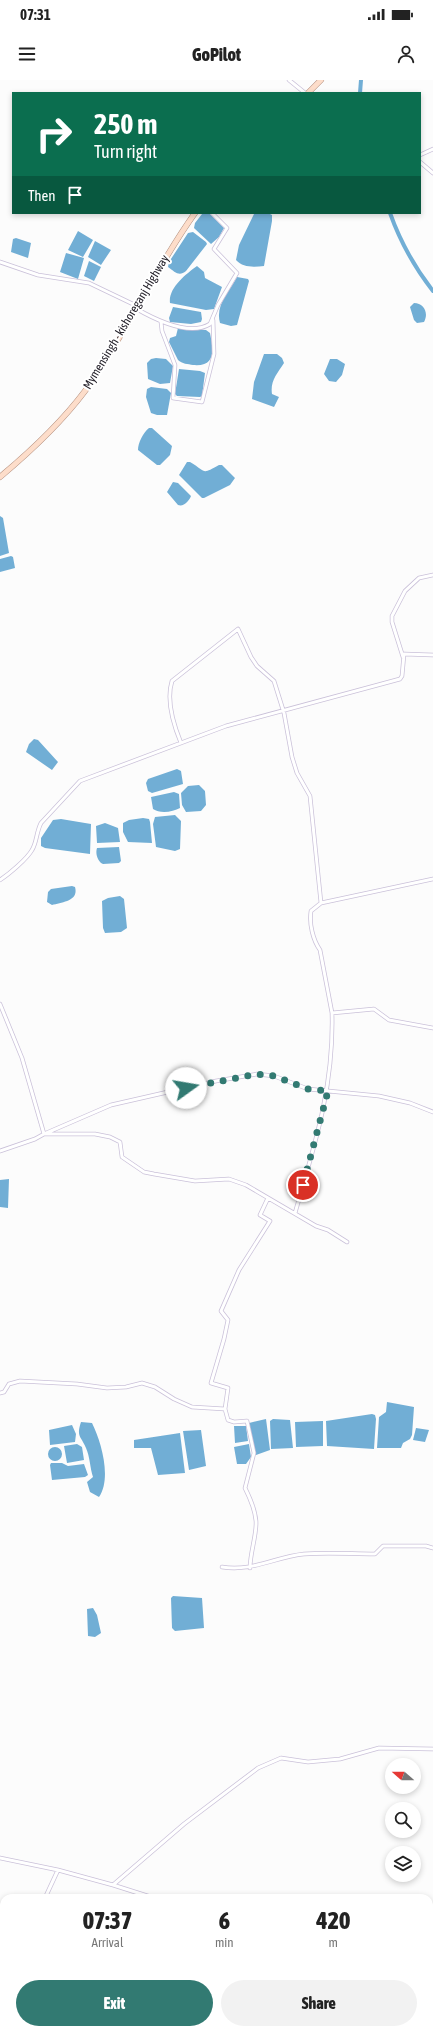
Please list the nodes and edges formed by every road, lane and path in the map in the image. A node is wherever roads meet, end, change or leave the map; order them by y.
1 (289, 80) edge
2 (321, 80) edge
3 (306, 92) edge
4 (308, 92) edge
5 (433, 149) edge
6 (421, 155) edge
7 (421, 163) edge
8 (433, 173) edge
9 (194, 214) edge
10 (213, 214) edge
11 (0, 262) edge
12 (136, 307) junction
13 (213, 318) junction
14 (161, 322) junction
15 (0, 477) edge
16 (433, 575) edge
17 (433, 655) edge
18 (402, 657) junction
19 (283, 711) junction
20 (181, 743) junction
21 (433, 879) edge
22 (0, 880) edge
23 (321, 903) junction
24 (0, 1004) edge
25 (332, 1014) junction
26 (433, 1028) edge
27 (328, 1091) junction
28 (433, 1112) edge
29 (44, 1134) junction
30 (0, 1151) edge
31 (268, 1198) junction
32 (295, 1212) junction
33 (347, 1242) dead end
34 (0, 1393) edge
35 (225, 1409) junction
36 (433, 1548) edge
37 (222, 1567) dead end
38 (250, 1568) junction
39 (433, 1749) edge
40 (0, 1858) edge
41 (58, 1870) junction
42 (113, 1885) junction
43 (47, 1894) edge
44 (141, 1894) edge

1 - 3 street
2 - 4 main road
5 - 6 street
7 - 8 street
9 - 12 main road, Mymensingh - kishoreganj Highway
10 - 13 street
11 - 12 street
12 - 14 street
12 - 15 main road, Mymensingh - kishoreganj Highway
13 - 14 street
13 - 14 street
16 - 18 street
17 - 18 street
18 - 19 street
19 - 20 street
19 - 20 street
19 - 23 street
20 - 22 street
21 - 23 street
23 - 25 street
24 - 29 street
25 - 26 street
25 - 27 street
27 - 28 street
27 - 29 street
27 - 32 street
29 - 30 street
29 - 31 street
31 - 32 street
31 - 35 street
32 - 33 street
34 - 35 street
35 - 38 street
36 - 38 street
37 - 38 street
39 - 42 street
40 - 41 street
41 - 42 street
41 - 43 street
42 - 44 street

